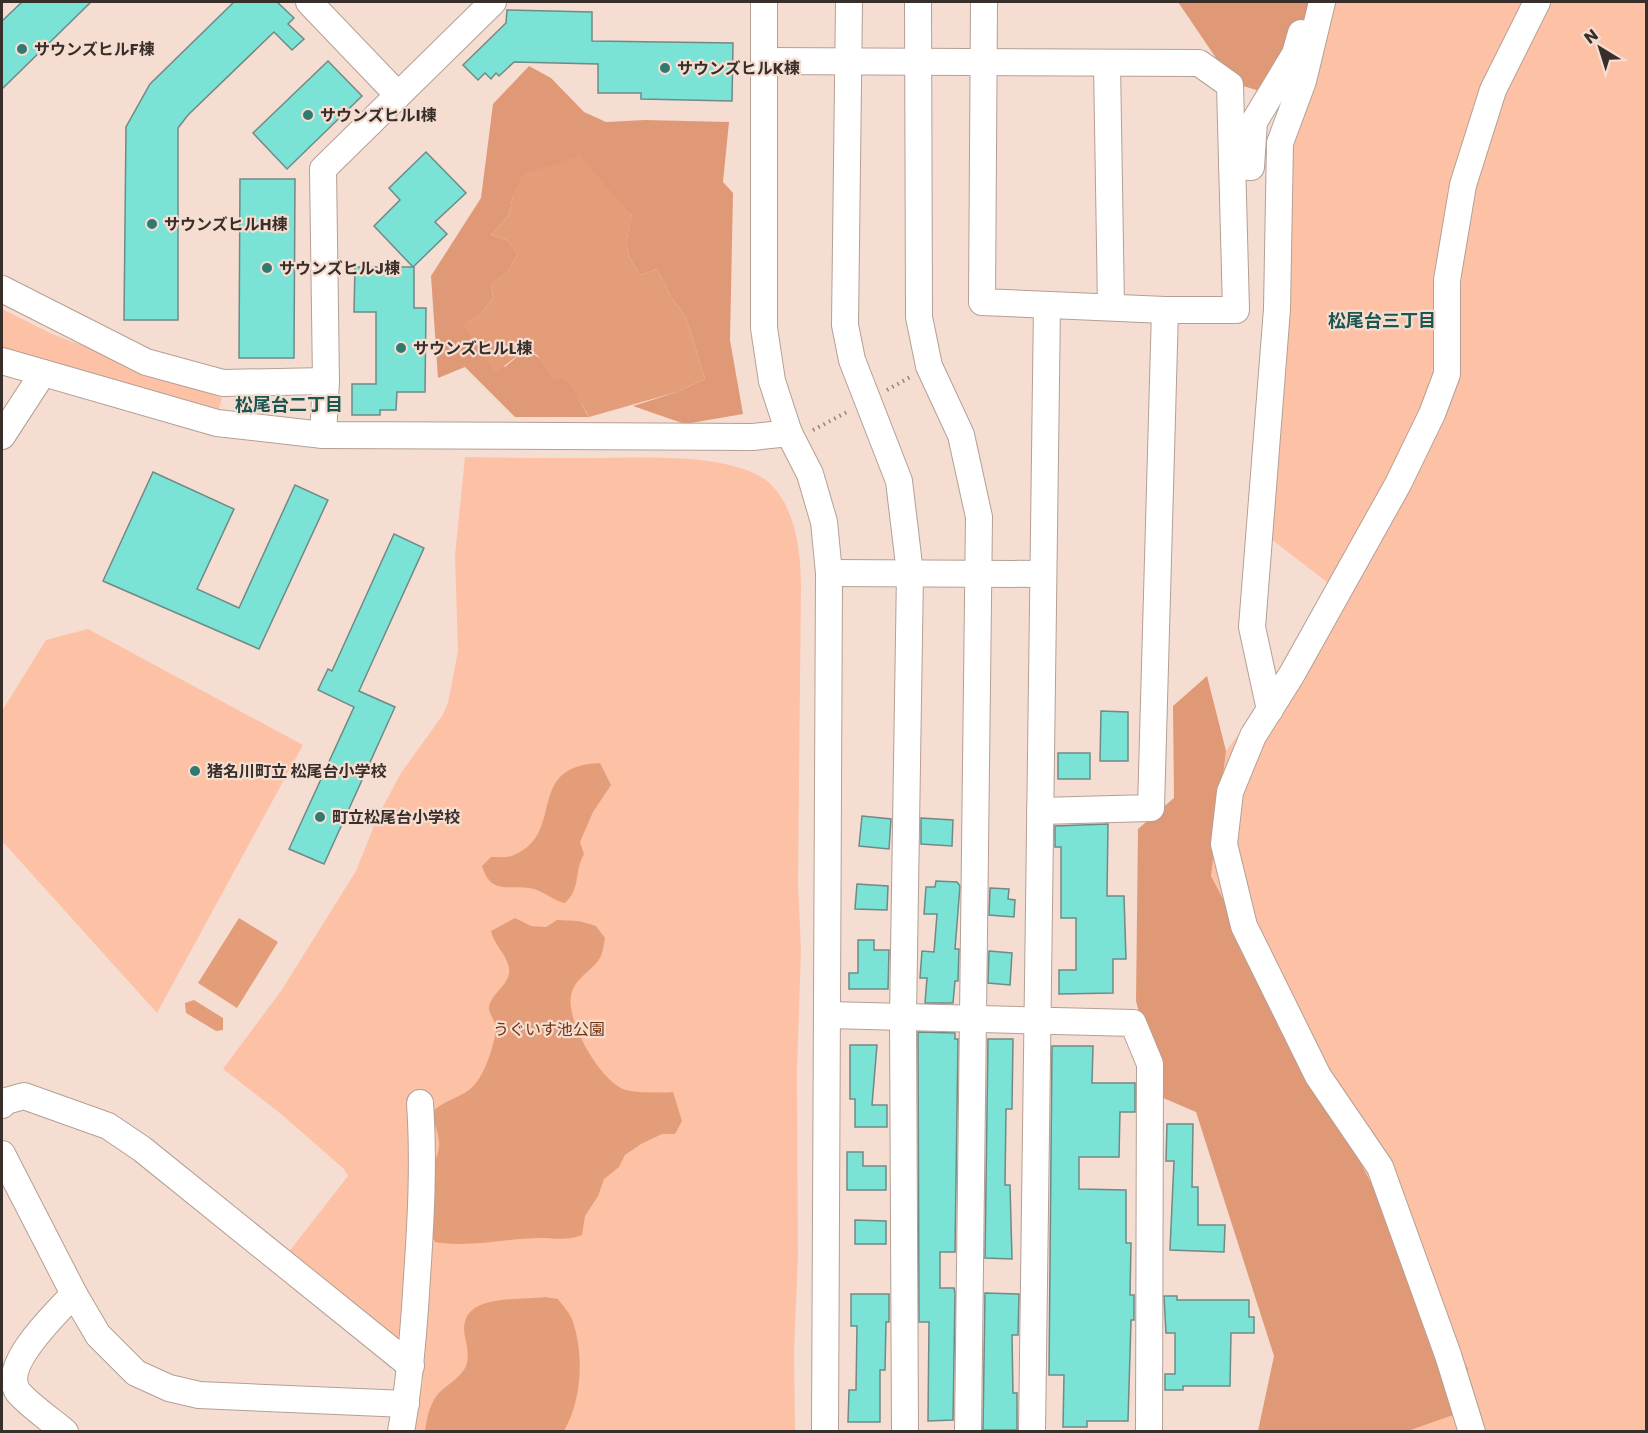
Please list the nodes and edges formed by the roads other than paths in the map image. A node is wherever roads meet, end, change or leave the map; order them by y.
1 (309, 2) edge
2 (493, 2) edge
3 (764, 2) edge
4 (849, 2) edge
5 (918, 2) edge
6 (984, 2) edge
7 (1310, 2) edge
8 (1322, 2) edge
9 (1537, 2) edge
10 (764, 61) junction
11 (849, 62) junction
12 (919, 62) junction
13 (983, 62) junction
14 (1107, 63) junction
15 (398, 95) junction
16 (1232, 166) junction
17 (2, 289) edge
18 (1047, 305) junction
19 (1111, 308) junction
20 (1165, 310) junction
21 (2, 361) edge
22 (43, 373) junction
23 (326, 381) junction
24 (789, 434) junction
25 (323, 435) junction
26 (2, 436) edge
27 (829, 573) junction
28 (910, 573) junction
29 (978, 574) junction
30 (1043, 574) junction
31 (1270, 710) junction
32 (1040, 811) junction
33 (829, 1015) junction
34 (903, 1017) junction
35 (973, 1019) junction
36 (1038, 1021) junction
37 (420, 1103) dead end
38 (2, 1106) edge
39 (2, 1154) edge
40 (74, 1294) junction
41 (411, 1366) junction
42 (406, 1404) junction
43 (65, 1431) edge
44 (401, 1431) edge
45 (825, 1431) edge
46 (905, 1431) edge
47 (968, 1431) edge
48 (1032, 1431) edge
49 (1149, 1431) edge
50 (1472, 1431) edge

1 - 15 street
2 - 15 street
3 - 10 street
4 - 11 street
5 - 12 street
6 - 13 street
7 - 16 street
8 - 31 street
9 - 31 street
10 - 11 street
10 - 24 street
11 - 12 street
11 - 28 street
12 - 13 street
12 - 29 street
13 - 14 street
13 - 18 street
14 - 16 street
14 - 19 street
15 - 23 street
16 - 20 street
17 - 23 street
18 - 19 street
18 - 30 street
19 - 20 street
20 - 32 street
21 - 22 street
22 - 25 street
22 - 26 street
23 - 25 street
24 - 25 street
24 - 27 street
27 - 28 street
27 - 33 street
28 - 29 street
28 - 34 street
29 - 30 street
29 - 35 street
30 - 32 street
31 - 50 street
32 - 36 street
33 - 34 street
33 - 45 street
34 - 35 street
34 - 46 street
35 - 36 street
35 - 47 street
36 - 48 street
36 - 49 street
37 - 41 street
38 - 41 street
39 - 40 street
40 - 42 street
40 - 43 street
41 - 42 street
42 - 44 street

